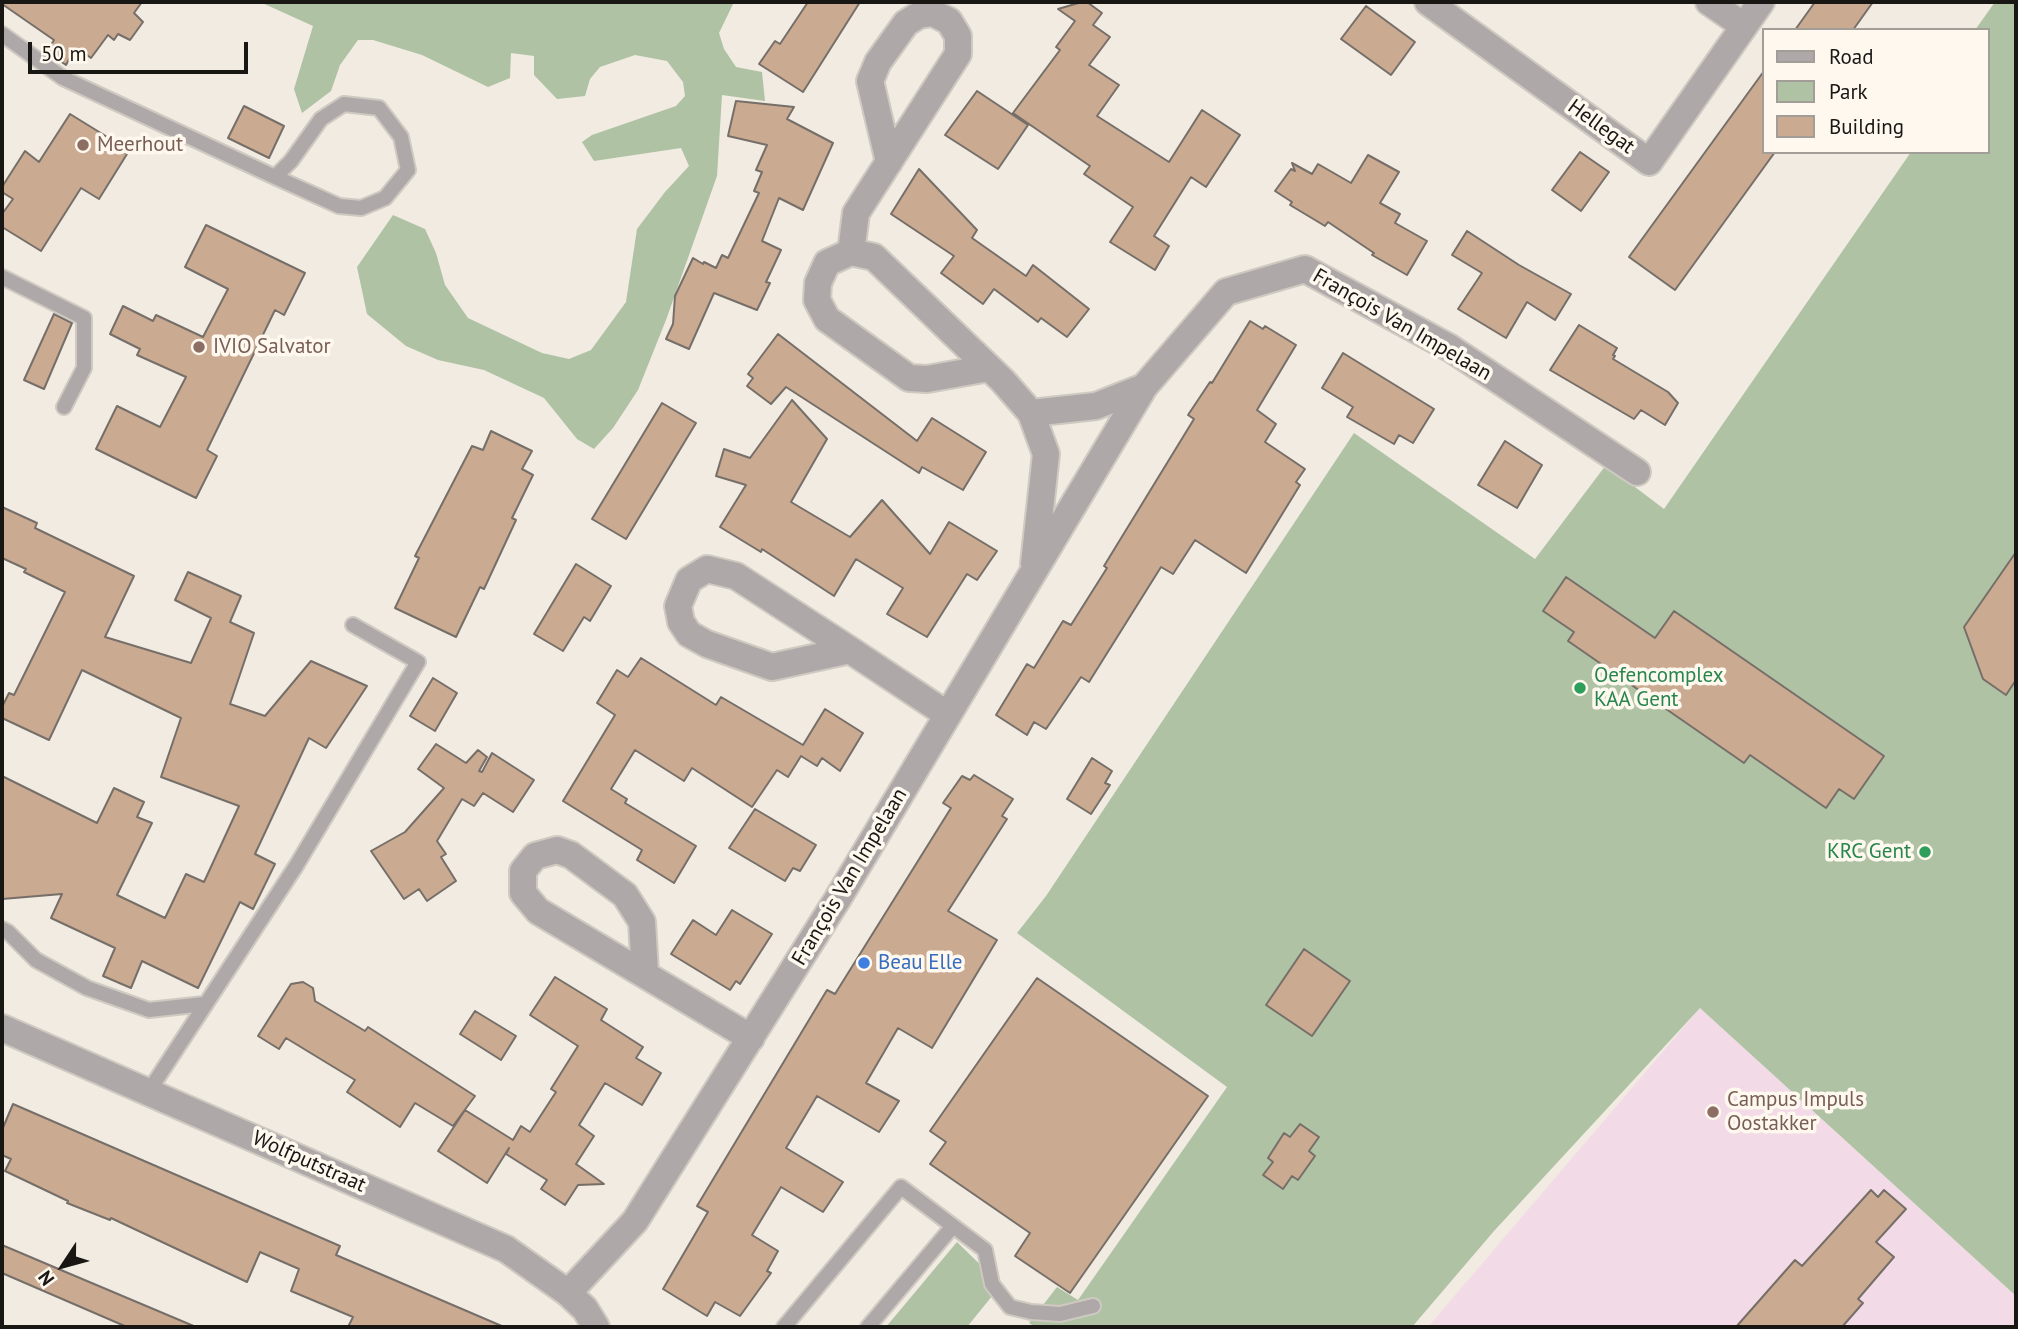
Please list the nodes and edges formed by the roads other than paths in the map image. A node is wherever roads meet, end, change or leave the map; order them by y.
1 (1428, 2) edge
2 (1710, 2) edge
3 (1761, 2) edge
4 (1744, 26) junction
5 (2, 34) edge
6 (888, 162) junction
7 (275, 177) junction
8 (851, 252) junction
9 (2, 277) edge
10 (989, 368) junction
11 (1144, 387) junction
12 (64, 407) dead end
13 (1031, 413) junction
14 (1637, 472) dead end
15 (1033, 573) junction
16 (353, 625) dead end
17 (850, 650) junction
18 (948, 715) junction
19 (2, 929) edge
20 (645, 974) junction
21 (204, 1004) junction
22 (2, 1028) edge
23 (751, 1038) junction
24 (149, 1091) junction
25 (953, 1226) junction
26 (568, 1293) junction
27 (1093, 1306) dead end
28 (596, 1327) edge
29 (784, 1327) edge
30 (868, 1327) edge

1 - 4 street, Hellegat
2 - 4 street
3 - 4 street, Hellegat
5 - 7 lane
6 - 6 street
6 - 8 street
7 - 7 lane
8 - 10 street, François Van Impelaan
8 - 10 street
9 - 12 lane
10 - 13 street, François Van Impelaan
11 - 13 street, François Van Impelaan
11 - 14 street, François Van Impelaan
11 - 15 street, François Van Impelaan
13 - 15 street, François Van Impelaan
15 - 18 street, François Van Impelaan
16 - 21 lane
17 - 17 street
17 - 18 street
18 - 23 street, François Van Impelaan
19 - 21 lane
20 - 20 street
20 - 23 street
21 - 24 lane
22 - 24 street, Wolfputstraat
23 - 26 street, François Van Impelaan
24 - 26 street, Wolfputstraat
25 - 27 lane
25 - 29 lane
25 - 30 lane
26 - 28 street, Wolfputstraat

